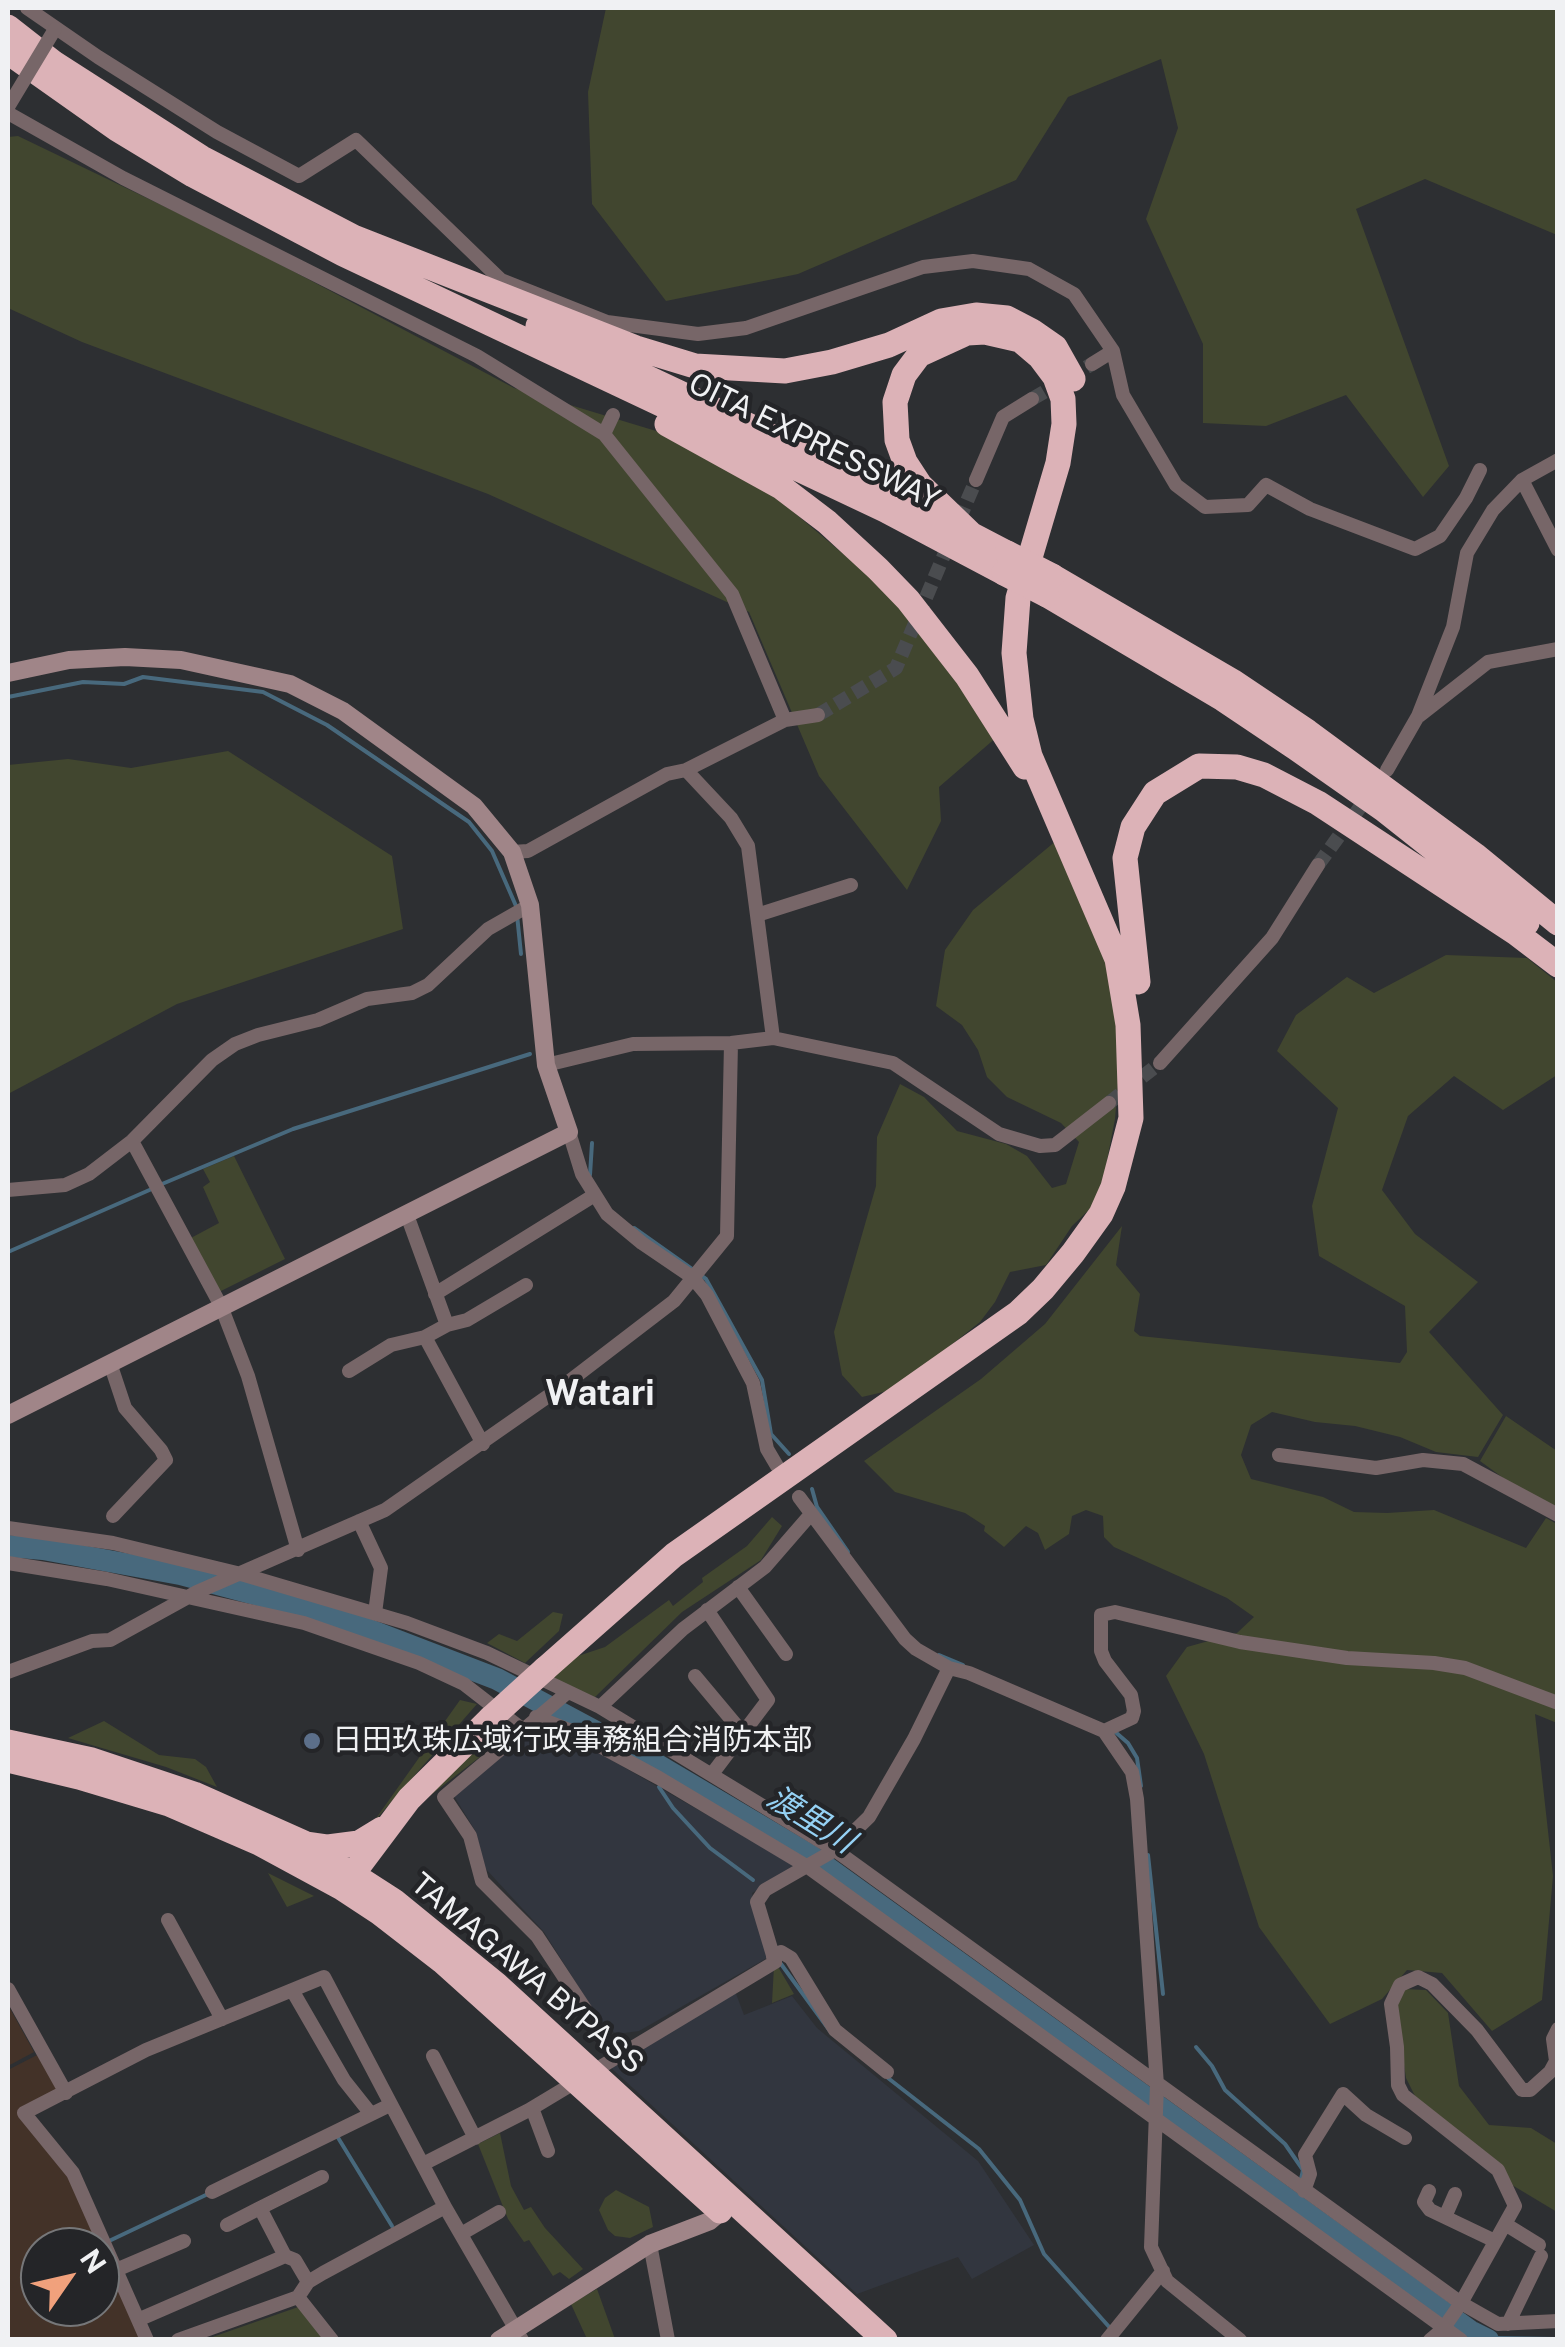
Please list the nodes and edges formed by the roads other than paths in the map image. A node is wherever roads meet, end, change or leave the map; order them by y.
1 (27, 8) edge
2 (8, 27) edge
3 (56, 29) junction
4 (8, 52) edge
5 (8, 110) edge
6 (352, 237) junction
7 (487, 324) junction
8 (1113, 352) junction
9 (1092, 364) tunnel mouth
10 (1032, 398) tunnel mouth
11 (613, 415) dead end
12 (604, 434) junction
13 (1558, 460) edge
14 (1480, 470) dead end
15 (976, 480) tunnel mouth
16 (1522, 480) junction
17 (972, 535) junction
18 (1558, 550) edge
19 (1006, 563) junction
20 (1049, 585) junction
21 (1558, 649) edge
22 (8, 672) edge
23 (818, 715) tunnel mouth
24 (1418, 716) junction
25 (785, 720) junction
26 (686, 770) junction
27 (1387, 770) dead end
28 (1044, 796) junction
29 (512, 852) junction
30 (1318, 865) tunnel mouth
31 (850, 885) dead end
32 (521, 909) junction
33 (757, 915) junction
34 (1558, 923) edge
35 (1558, 948) edge
36 (1132, 951) junction
37 (1558, 966) edge
38 (773, 1038) junction
39 (731, 1043) junction
40 (1160, 1063) tunnel mouth
41 (546, 1064) junction
42 (1110, 1103) tunnel mouth
43 (568, 1132) junction
44 (132, 1141) junction
45 (8, 1190) edge
46 (593, 1196) junction
47 (407, 1215) junction
48 (696, 1272) junction
49 (526, 1285) dead end
50 (434, 1294) junction
51 (221, 1306) junction
52 (447, 1325) junction
53 (424, 1337) junction
54 (110, 1363) junction
55 (349, 1370) dead end
56 (8, 1415) edge
57 (482, 1444) junction
58 (1279, 1455) dead end
59 (777, 1466) dead end
60 (799, 1497) dead end
61 (812, 1514) junction
62 (1558, 1515) edge
63 (114, 1516) dead end
64 (359, 1522) junction
65 (8, 1528) edge
66 (298, 1550) junction
67 (8, 1563) edge
68 (241, 1574) junction
69 (738, 1587) junction
70 (193, 1595) junction
71 (707, 1610) junction
72 (374, 1613) junction
73 (568, 1648) junction
74 (786, 1654) dead end
75 (949, 1668) junction
76 (8, 1672) edge
77 (696, 1676) dead end
78 (568, 1692) junction
79 (1558, 1703) edge
80 (600, 1707) junction
81 (536, 1717) junction
82 (1109, 1728) junction
83 (522, 1729) junction
84 (741, 1731) junction
85 (8, 1742) edge
86 (8, 1760) edge
87 (712, 1774) junction
88 (390, 1823) junction
89 (304, 1843) junction
90 (835, 1850) junction
91 (808, 1867) junction
92 (346, 1881) junction
93 (394, 1901) junction
94 (168, 1920) dead end
95 (773, 1957) junction
96 (998, 1971) junction
97 (8, 1990) edge
98 (292, 1990) junction
99 (981, 1995) junction
100 (222, 2018) junction
101 (1558, 2029) edge
102 (433, 2056) dead end
103 (616, 2056) junction
104 (887, 2072) dead end
105 (1554, 2076) edge
106 (584, 2077) junction
107 (1157, 2085) junction
108 (66, 2093) junction
109 (390, 2105) junction
110 (532, 2108) junction
111 (372, 2114) junction
112 (1158, 2120) junction
113 (475, 2138) junction
114 (1405, 2138) dead end
115 (548, 2151) dead end
116 (424, 2164) junction
117 (322, 2177) dead end
118 (1304, 2191) junction
119 (212, 2192) dead end
120 (1429, 2192) dead end
121 (1455, 2194) dead end
122 (728, 2206) junction
123 (445, 2207) junction
124 (260, 2208) junction
125 (499, 2212) dead end
126 (1445, 2217) junction
127 (1346, 2221) junction
128 (1505, 2224) junction
129 (227, 2225) dead end
130 (96, 2227) edge
131 (462, 2234) junction
132 (184, 2241) dead end
133 (1496, 2241) junction
134 (650, 2244) junction
135 (1327, 2244) junction
136 (286, 2256) junction
137 (120, 2268) edge
138 (1162, 2271) junction
139 (120, 2278) edge
140 (308, 2282) junction
141 (298, 2298) junction
142 (1461, 2302) junction
143 (140, 2319) junction
144 (1558, 2321) edge
145 (1508, 2324) junction
146 (1443, 2329) junction
147 (519, 2334) edge
148 (148, 2340) edge
149 (178, 2340) edge
150 (332, 2340) edge
151 (499, 2340) edge
152 (668, 2340) edge
153 (860, 2340) edge
154 (884, 2340) edge
155 (1107, 2340) edge
156 (1240, 2340) edge
157 (1430, 2340) edge
158 (1460, 2340) edge

1 - 3 street
2 - 6 highway, OITA EXPRESSWAY
3 - 5 street, bridge
3 - 8 street
4 - 7 highway, OITA EXPRESSWAY
5 - 12 street
6 - 17 highway, OITA EXPRESSWAY
6 - 36 highway
7 - 19 highway, OITA EXPRESSWAY
7 - 28 highway
8 - 9 street
8 - 14 street
10 - 15 street
11 - 12 street
12 - 25 street
13 - 16 street
16 - 18 street
16 - 24 street
17 - 19 highway, OITA EXPRESSWAY
17 - 28 highway
19 - 20 highway, OITA EXPRESSWAY, bridge
20 - 34 highway, OITA EXPRESSWAY
20 - 35 highway, OITA EXPRESSWAY
21 - 24 street
22 - 29 street
23 - 25 street
24 - 27 street
25 - 26 street
26 - 29 street
26 - 33 street
28 - 73 highway
29 - 32 street
30 - 40 street
31 - 33 street
32 - 41 street
32 - 44 street
33 - 38 street
36 - 37 highway
36 - 73 highway
38 - 39 street
38 - 42 street
39 - 41 street
39 - 48 street
41 - 43 street
43 - 46 street
43 - 47 street
44 - 45 street
44 - 51 street
46 - 48 street
46 - 50 street
47 - 50 street
47 - 51 street
48 - 57 street
48 - 59 street
49 - 52 street
50 - 52 street
51 - 54 street
51 - 66 street
52 - 53 street
53 - 55 street
53 - 57 street
54 - 56 street
54 - 63 street
57 - 64 street
58 - 62 street
60 - 61 street
61 - 69 street
61 - 75 street
64 - 66 street
64 - 72 street
65 - 68 street
66 - 68 street
67 - 70 street
68 - 70 street
68 - 72 street
69 - 71 street
69 - 74 street
70 - 76 street
70 - 83 street
71 - 80 street
71 - 84 street
72 - 78 street
73 - 88 highway, bridge
75 - 82 street
75 - 90 street
77 - 84 street
78 - 80 street
78 - 81 street
79 - 82 street
80 - 87 street
81 - 83 street
81 - 91 street
82 - 107 street
83 - 103 street
84 - 87 street
85 - 89 highway, TAMAGAWA BYPASS
86 - 92 highway, TAMAGAWA BYPASS
87 - 90 street
88 - 89 highway
88 - 92 highway
88 - 93 highway
89 - 92 highway, TAMAGAWA BYPASS
90 - 91 street
90 - 96 street
91 - 95 street
91 - 99 street
92 - 93 highway, TAMAGAWA BYPASS
92 - 106 highway, TAMAGAWA BYPASS
93 - 106 highway, TAMAGAWA BYPASS
94 - 100 street
95 - 103 street
95 - 104 street
96 - 99 street
96 - 107 street
97 - 108 street
98 - 100 street
98 - 109 street
98 - 111 street
99 - 112 street
100 - 108 street
101 - 105 street
102 - 113 street
103 - 106 street
105 - 128 street
106 - 110 street
106 - 122 highway, TAMAGAWA BYPASS
107 - 112 street
107 - 118 street
108 - 130 street
109 - 111 street
109 - 116 street
110 - 113 street
110 - 115 street
111 - 119 street
112 - 135 street
112 - 138 street
113 - 116 street
114 - 118 street
116 - 123 street
117 - 124 street
118 - 127 street
120 - 126 street
121 - 126 street
122 - 134 street
122 - 153 highway, TAMAGAWA BYPASS
122 - 154 highway, TAMAGAWA BYPASS
123 - 131 street
123 - 140 street
124 - 129 street
124 - 136 street
125 - 131 street
126 - 133 street
127 - 135 street
127 - 142 street
128 - 133 street
128 - 145 street
131 - 147 street
132 - 137 street
133 - 142 street
134 - 147 street
134 - 152 street
135 - 146 street
136 - 140 street
136 - 143 street
138 - 155 street
138 - 156 street
139 - 143 street
140 - 141 street
141 - 149 street
141 - 150 street
142 - 145 street
142 - 146 street
143 - 148 street
144 - 145 street
146 - 157 street
146 - 158 street
147 - 151 street

